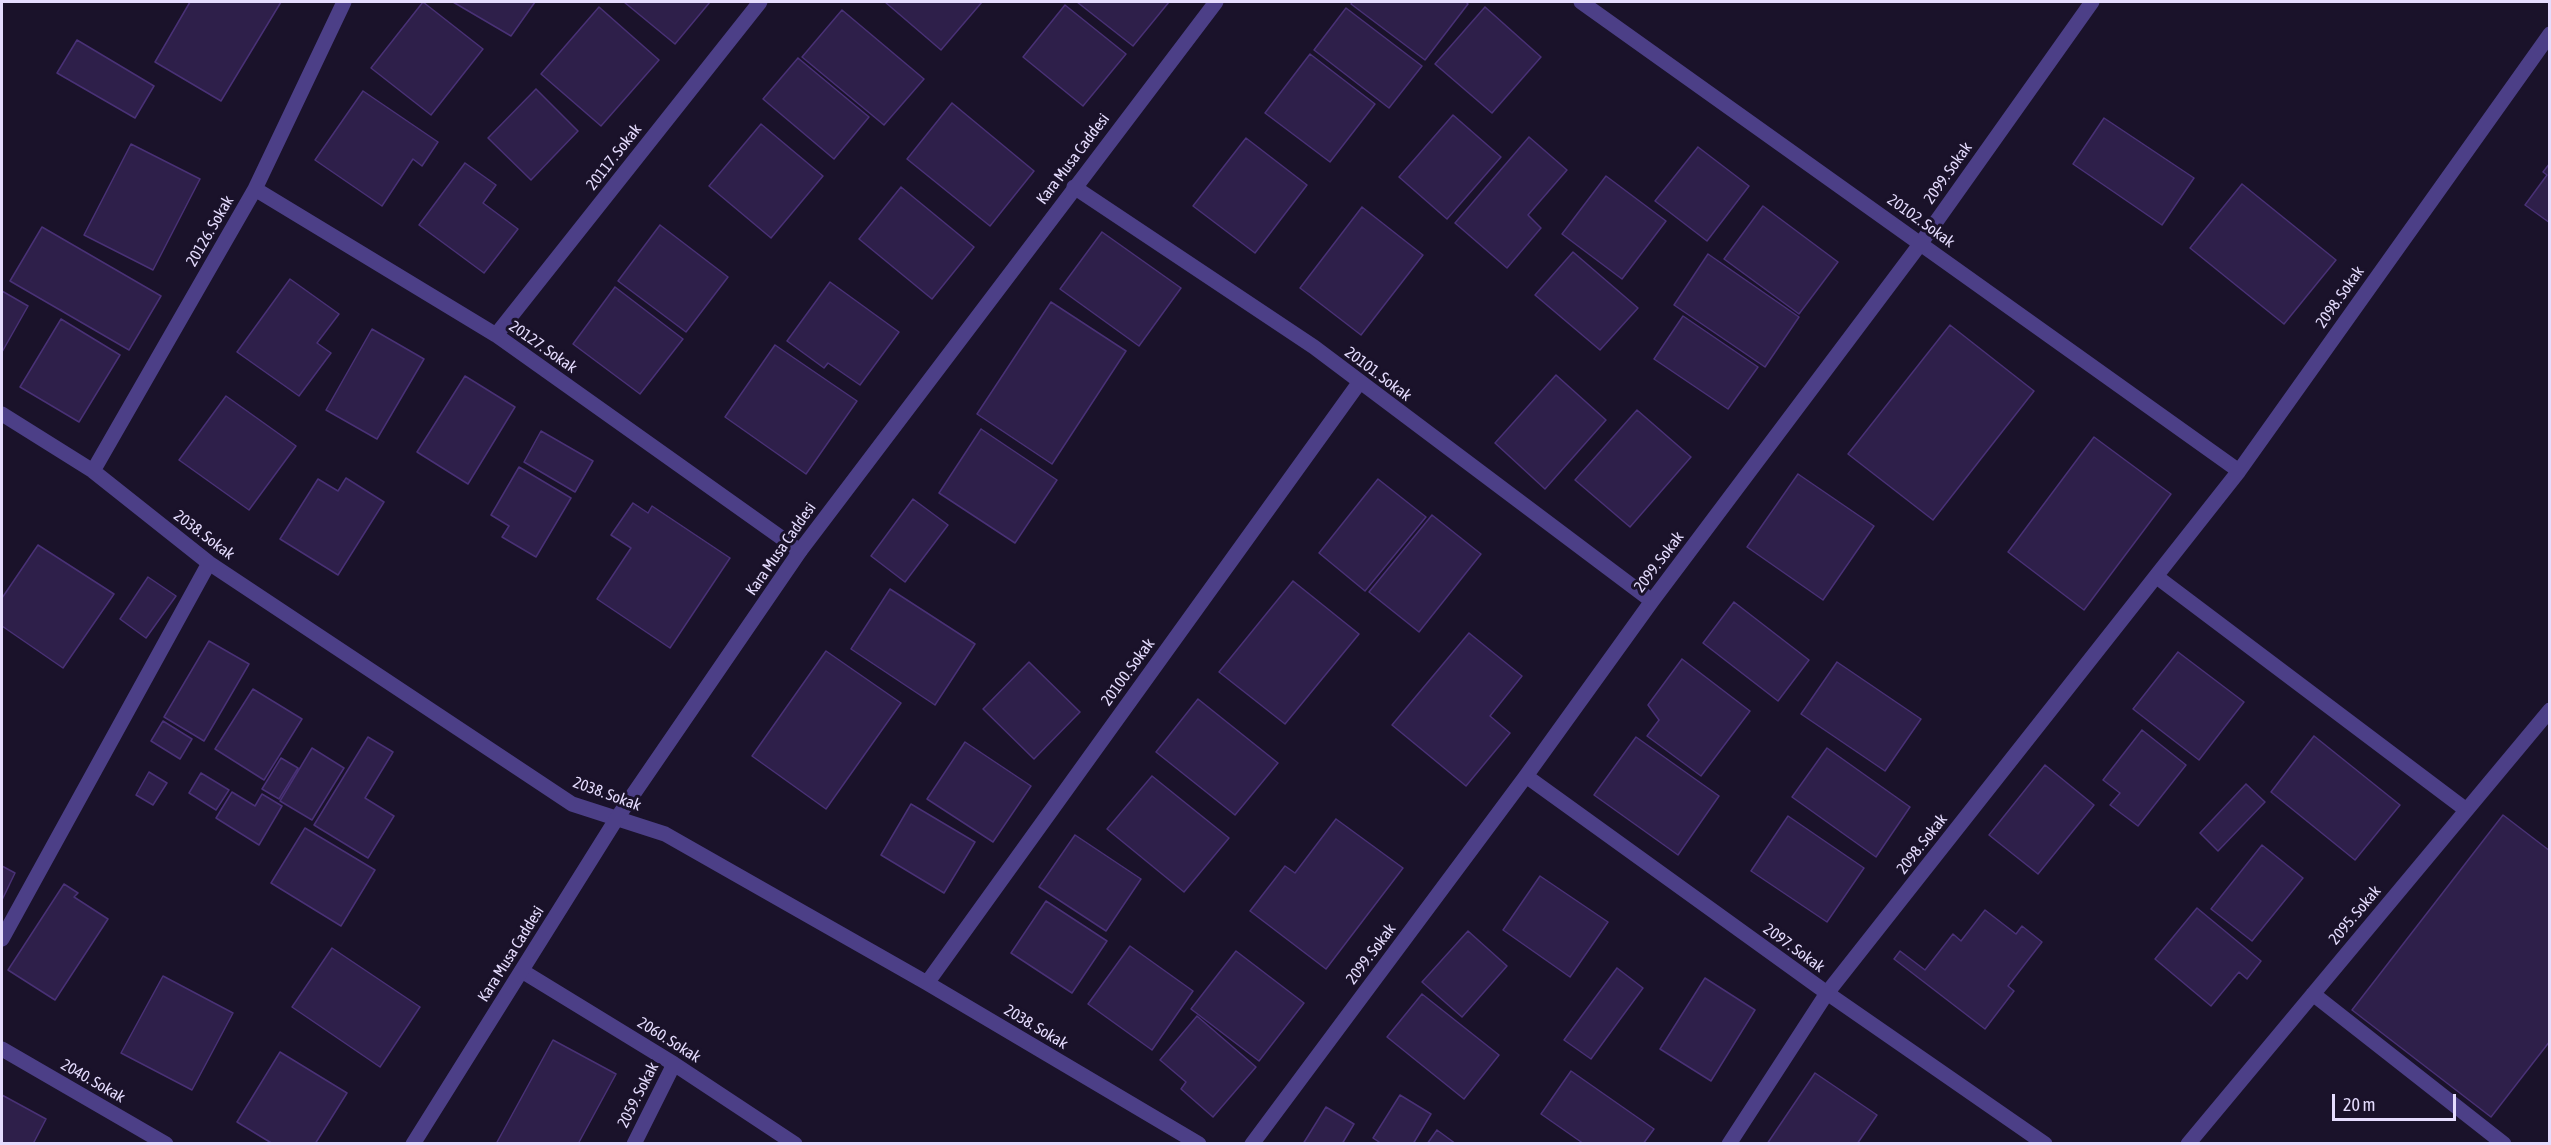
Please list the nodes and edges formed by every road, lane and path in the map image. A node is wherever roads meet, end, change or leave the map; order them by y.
1 (344, 2) edge
2 (760, 2) edge
3 (1216, 2) edge
4 (1581, 2) edge
5 (2092, 2) edge
6 (2550, 34) edge
7 (1074, 187) junction
8 (255, 189) junction
9 (1921, 243) junction
10 (496, 335) junction
11 (1359, 383) junction
12 (2, 414) edge
13 (93, 471) junction
14 (2239, 471) junction
15 (800, 551) junction
16 (210, 563) junction
17 (2157, 577) junction
18 (1652, 601) junction
19 (2550, 710) edge
20 (1526, 776) junction
21 (2465, 809) junction
22 (617, 818) junction
23 (2, 939) edge
24 (522, 971) junction
25 (927, 983) junction
26 (1827, 993) junction
27 (2313, 994) junction
28 (2, 1049) edge
29 (674, 1064) junction
30 (166, 1143) edge
31 (413, 1143) edge
32 (634, 1143) edge
33 (795, 1143) edge
34 (1199, 1143) edge
35 (1252, 1143) edge
36 (1729, 1143) edge
37 (2045, 1143) edge
38 (2188, 1143) edge
39 (2504, 1143) edge

1 - 8 street, 20126. Sokak
2 - 10 street, 20117. Sokak
3 - 7 street, Kara Musa Caddesi
4 - 9 street, 20102. Sokak
5 - 9 street, 2099. Sokak
6 - 14 street, 2098. Sokak
7 - 11 street, 20101. Sokak
7 - 15 street, Kara Musa Caddesi
8 - 10 street, 20127. Sokak
8 - 13 street, 20126. Sokak
9 - 14 street, 20102. Sokak
9 - 18 street, 2099. Sokak
10 - 15 street, 20127. Sokak
11 - 18 street, 20101. Sokak
11 - 25 street, 20100. Sokak
12 - 13 street, 2038. Sokak
13 - 16 street, 2038. Sokak
14 - 17 street, 2098. Sokak
15 - 22 street, Kara Musa Caddesi
16 - 22 street, 2038. Sokak
16 - 23 street
17 - 21 street
17 - 26 street, 2098. Sokak
18 - 20 street, 2099. Sokak
19 - 21 street, 2095. Sokak
20 - 26 street, 2097. Sokak
20 - 35 street, 2099. Sokak
21 - 27 street, 2095. Sokak
22 - 24 street, Kara Musa Caddesi
22 - 25 street, 2038. Sokak
24 - 29 street, 2060. Sokak
24 - 31 street, Kara Musa Caddesi
25 - 34 street, 2038. Sokak
26 - 36 street, 2098. Sokak
26 - 37 street, 2097. Sokak
27 - 38 street, 2095. Sokak
27 - 39 street
28 - 30 street, 2040. Sokak
29 - 32 street, 2059. Sokak
29 - 33 street, 2060. Sokak

